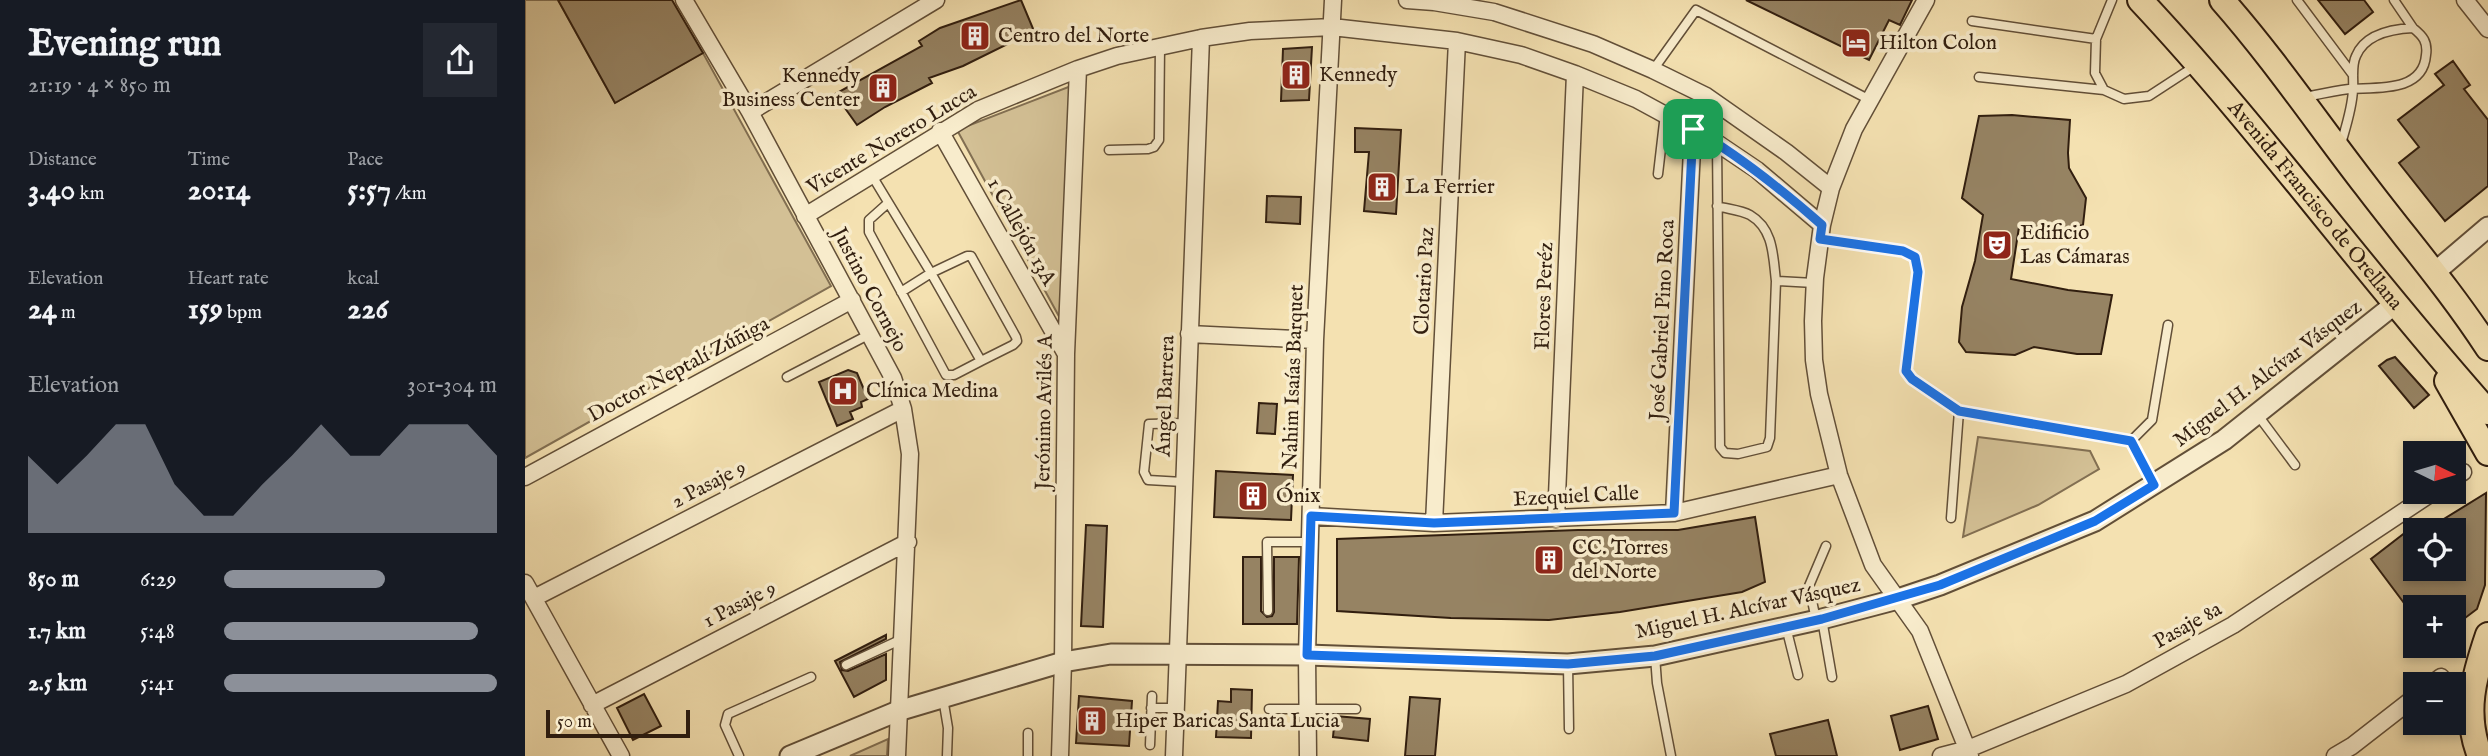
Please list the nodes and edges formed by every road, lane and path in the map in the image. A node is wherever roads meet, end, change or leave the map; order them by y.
1 (684, 0) edge
2 (936, 0) edge
3 (1333, 0) edge
4 (1416, 0) edge
5 (1926, 0) edge
6 (2112, 0) edge
7 (2140, 0) edge
8 (2222, 0) edge
9 (2297, 0) edge
10 (2394, 0) edge
11 (2465, 0) edge
12 (1972, 21) dead end
13 (1332, 27) junction
14 (2413, 28) junction
15 (2488, 29) edge
16 (1201, 38) junction
17 (2096, 39) junction
18 (1457, 41) junction
19 (1160, 46) junction
20 (2197, 64) junction
21 (1079, 69) junction
22 (1653, 70) junction
23 (1575, 74) junction
24 (2353, 75) junction
25 (1979, 76) dead end
26 (2353, 89) junction
27 (2103, 90) junction
28 (2300, 99) junction
29 (1870, 100) junction
30 (750, 112) junction
31 (1665, 114) junction
32 (1693, 129) junction
33 (940, 131) junction
34 (1717, 143) junction
35 (1109, 150) dead end
36 (2339, 150) junction
37 (871, 174) junction
38 (1658, 174) dead end
39 (1831, 188) junction
40 (888, 203) junction
41 (1717, 206) junction
42 (806, 216) junction
43 (2488, 227) edge
44 (1821, 232) junction
45 (931, 273) junction
46 (2434, 273) junction
47 (1776, 281) junction
48 (1815, 283) junction
49 (901, 292) junction
50 (852, 300) junction
51 (2395, 304) junction
52 (2460, 305) junction
53 (2168, 325) dead end
54 (2488, 330) edge
55 (870, 334) junction
56 (1189, 334) junction
57 (2422, 338) junction
58 (1315, 340) junction
59 (2488, 348) edge
60 (1066, 354) junction
61 (981, 361) junction
62 (787, 377) dead end
63 (903, 409) junction
64 (1959, 411) junction
65 (2488, 412) edge
66 (2257, 414) junction
67 (1186, 423) junction
68 (2131, 441) junction
69 (2488, 453) edge
70 (2295, 465) dead end
71 (1839, 475) junction
72 (525, 477) edge
73 (1183, 482) junction
74 (2154, 485) junction
75 (2415, 504) edge
76 (1674, 513) junction
77 (1311, 516) junction
78 (1951, 518) dead end
79 (1556, 519) junction
80 (1434, 523) junction
81 (908, 542) junction
82 (1310, 542) junction
83 (1826, 545) dead end
84 (525, 583) edge
85 (534, 598) junction
86 (1898, 599) junction
87 (1268, 611) dead end
88 (1819, 620) junction
89 (1786, 627) junction
90 (2488, 635) edge
91 (902, 639) junction
92 (1177, 654) junction
93 (1307, 655) junction
94 (1655, 656) junction
95 (1063, 662) junction
96 (1568, 664) junction
97 (846, 665) dead end
98 (1798, 674) dead end
99 (811, 677) dead end
100 (1832, 677) dead end
101 (1152, 696) dead end
102 (943, 698) junction
103 (592, 705) junction
104 (1151, 708) junction
105 (1175, 708) junction
106 (1308, 708) junction
107 (2403, 708) edge
108 (1269, 709) dead end
109 (1356, 709) dead end
110 (898, 711) junction
111 (1569, 729) dead end
112 (1028, 733) dead end
113 (1150, 745) dead end
114 (2355, 751) edge
115 (1969, 753) edge
116 (621, 756) edge
117 (739, 756) edge
118 (790, 756) edge
119 (897, 756) edge
120 (947, 756) edge
121 (1028, 756) edge
122 (1060, 756) edge
123 (1174, 756) edge
124 (1308, 756) edge
125 (1671, 756) edge
126 (1941, 756) edge
127 (2335, 756) edge
128 (2480, 756) edge

1 - 30 street, Justino Cornejo
2 - 30 street
3 - 13 street, Nahim Isaías Barquet
4 - 22 street
5 - 29 street
6 - 17 lane
7 - 20 main road, Avenida Francisco de Orellana
8 - 28 main road
9 - 24 lane
10 - 14 lane
11 - 15 street
12 - 17 lane
13 - 16 street, Vicente Norero Lucca
13 - 18 street, Vicente Norero Lucca
13 - 58 street, Nahim Isaías Barquet
14 - 24 lane
14 - 26 lane
16 - 19 street, Vicente Norero Lucca
16 - 56 street, Ángel Barrera
17 - 27 lane
18 - 23 street, Vicente Norero Lucca
18 - 80 street, Clotario Paz
19 - 21 street, Vicente Norero Lucca
19 - 35 lane
20 - 27 lane
20 - 51 main road, Avenida Francisco de Orellana
21 - 33 street, Vicente Norero Lucca
21 - 60 street, Jerónimo Avilés A
22 - 29 lane
22 - 39 street
23 - 31 street, Vicente Norero Lucca
23 - 79 street, Flores Peréz
24 - 26 lane
25 - 27 lane
26 - 28 lane
26 - 36 lane
28 - 36 main road
29 - 39 street
30 - 42 street, Justino Cornejo
31 - 32 street, Vicente Norero Lucca
31 - 38 lane
32 - 34 street, Vicente Norero Lucca
32 - 76 street, José Gabriel Pino Roca
33 - 37 street, Vicente Norero Lucca
33 - 60 street, 1 Callejón 13A
34 - 41 lane
34 - 44 street, Vicente Norero Lucca
36 - 46 main road
37 - 40 lane
37 - 42 street, Vicente Norero Lucca
39 - 44 street
40 - 45 lane
40 - 49 lane
41 - 47 lane
41 - 47 lane
42 - 50 street, Justino Cornejo
43 - 46 street
44 - 48 street
44 - 64 lane
45 - 49 lane
45 - 61 lane
45 - 61 lane
46 - 52 main road
47 - 48 lane
48 - 71 street
49 - 61 lane
50 - 55 street, Justino Cornejo
50 - 72 street, Doctor Neptalí Zúñiga
51 - 57 main road, Avenida Francisco de Orellana
51 - 66 street, Miguel H. Alcívar Vásquez
52 - 54 main road
52 - 59 main road
53 - 68 lane
55 - 62 lane
55 - 63 street, Justino Cornejo
56 - 58 street
56 - 67 street, Ángel Barrera
57 - 65 main road, Avenida Francisco de Orellana
57 - 69 main road
58 - 77 street, Nahim Isaías Barquet
60 - 95 street, Jerónimo Avilés A
63 - 81 street, Justino Cornejo
63 - 85 street, 2 Pasaje 9
64 - 68 lane
64 - 78 lane
66 - 70 lane
66 - 74 street, Miguel H. Alcívar Vásquez
67 - 73 street, Ángel Barrera
67 - 73 lane
68 - 74 lane
71 - 76 street, Ezequiel Calle
71 - 86 street
73 - 92 street, Ángel Barrera
74 - 86 street, Miguel H. Alcívar Vásquez
75 - 115 street, Pasaje 8a
76 - 79 street, Ezequiel Calle
77 - 80 street, Ezequiel Calle
77 - 82 street, Nahim Isaías Barquet
79 - 80 street, Ezequiel Calle
81 - 91 street, Justino Cornejo
81 - 103 street, 1 Pasaje 9
82 - 87 lane
82 - 93 street, Nahim Isaías Barquet
83 - 88 lane
84 - 85 street
85 - 103 street
86 - 88 street, Miguel H. Alcívar Vásquez
86 - 115 street
88 - 89 street, Miguel H. Alcívar Vásquez
88 - 100 lane
89 - 94 street, Miguel H. Alcívar Vásquez
89 - 98 lane
90 - 128 main road
91 - 97 lane
91 - 110 street, Justino Cornejo
92 - 93 street, Miguel H. Alcívar Vásquez
92 - 95 street, Miguel H. Alcívar Vásquez
92 - 105 street, Ángel Barrera
93 - 96 street, Miguel H. Alcívar Vásquez
93 - 106 street, Nahim Isaías Barquet
94 - 96 street, Miguel H. Alcívar Vásquez
94 - 125 lane
95 - 102 street, Miguel H. Alcívar Vásquez
95 - 122 street, Jerónimo Avilés A
96 - 111 lane
99 - 117 lane
101 - 104 lane
102 - 110 street, Miguel H. Alcívar Vásquez
102 - 120 lane
103 - 116 street
104 - 105 lane
104 - 113 lane
105 - 123 street, Ángel Barrera
106 - 108 lane
106 - 109 lane
106 - 124 street, Nahim Isaías Barquet
107 - 114 street
110 - 118 street, Miguel H. Alcívar Vásquez
110 - 119 street, Justino Cornejo
112 - 121 lane
114 - 127 street
115 - 126 street, Pasaje 8a

